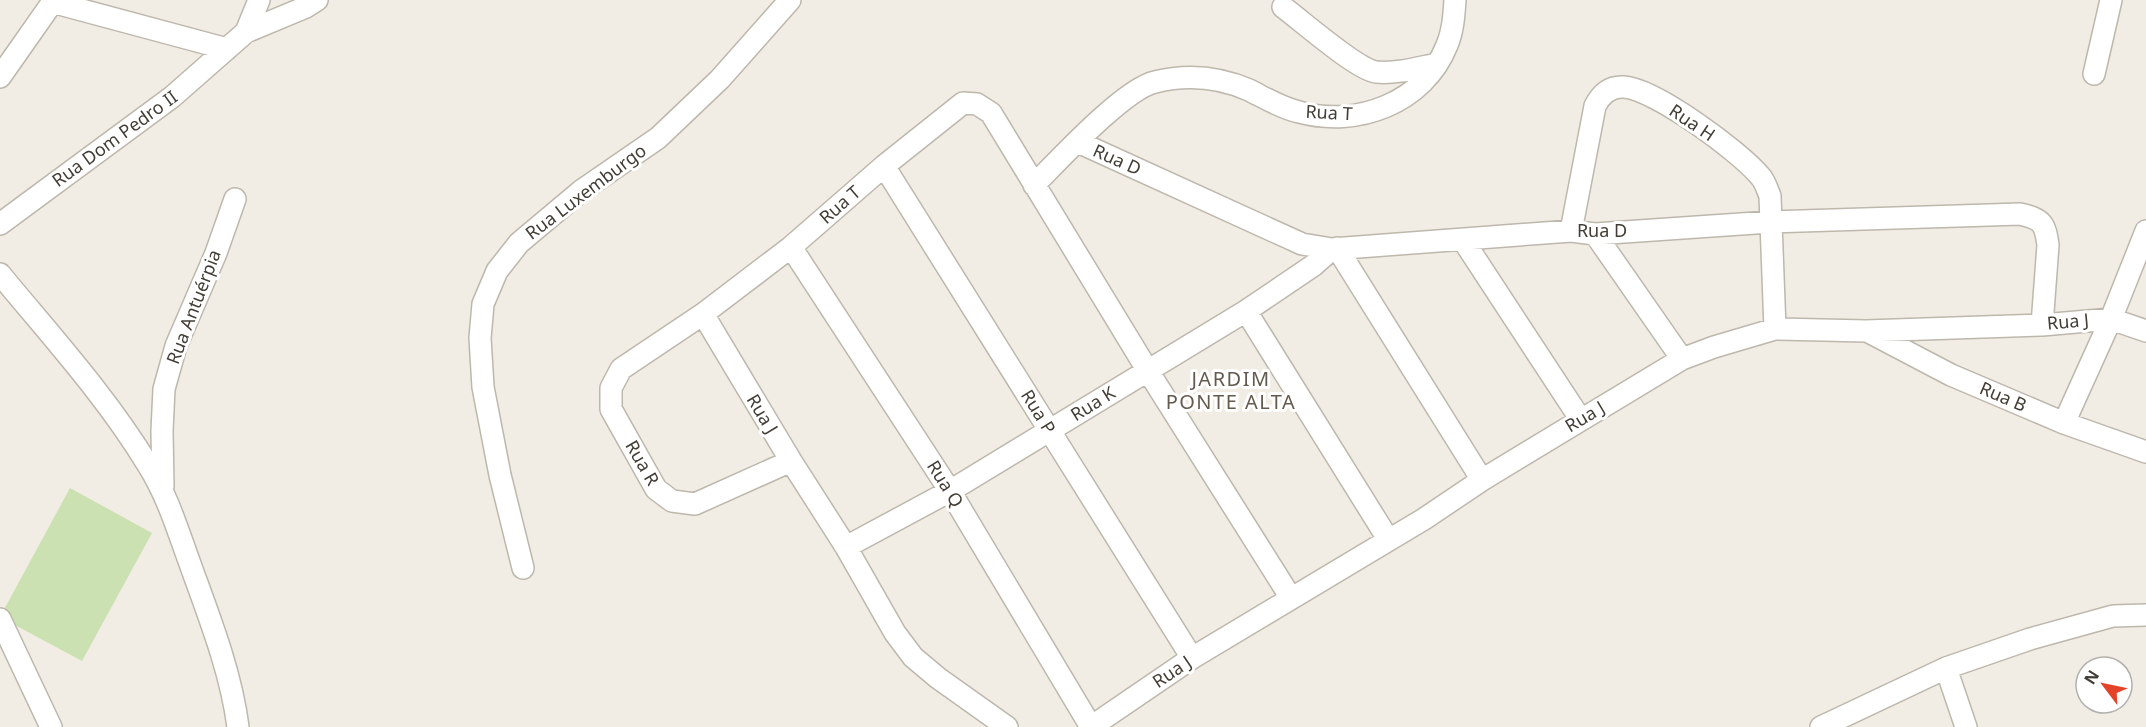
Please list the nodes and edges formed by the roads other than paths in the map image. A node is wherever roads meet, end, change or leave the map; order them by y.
1 (259, 0) edge
2 (285, 0) edge
3 (310, 0) edge
4 (317, 0) edge
5 (790, 0) edge
6 (1455, 0) edge
7 (2111, 0) edge
8 (53, 1) edge
9 (1283, 7) dead end
10 (246, 32) junction
11 (227, 49) junction
12 (1437, 64) junction
13 (2094, 74) dead end
14 (0, 77) edge
15 (1078, 142) junction
16 (884, 166) junction
17 (1034, 185) junction
18 (234, 199) dead end
19 (1770, 222) junction
20 (0, 224) edge
21 (1571, 231) junction
22 (2146, 231) edge
23 (1595, 234) junction
24 (1463, 240) junction
25 (791, 247) junction
26 (1335, 248) junction
27 (0, 274) edge
28 (1246, 311) junction
29 (703, 314) junction
30 (2111, 319) junction
31 (2042, 325) junction
32 (1775, 329) junction
33 (2146, 330) edge
34 (1866, 331) junction
35 (1682, 360) junction
36 (621, 369) joint
37 (1148, 371) junction
38 (1581, 420) junction
39 (2064, 423) junction
40 (1050, 431) junction
41 (2146, 452) edge
42 (791, 461) junction
43 (1482, 480) junction
44 (163, 490) junction
45 (950, 491) junction
46 (1388, 539) junction
47 (846, 547) junction
48 (523, 568) dead end
49 (1291, 598) junction
50 (2146, 615) edge
51 (0, 619) edge
52 (1192, 658) junction
53 (1946, 668) junction
54 (51, 727) edge
55 (238, 727) edge
56 (1007, 727) edge
57 (1091, 727) edge
58 (1821, 727) edge
59 (1966, 727) edge

1 - 10 street
2 - 3 street
4 - 10 street
5 - 48 street, Rua Luxemburgo
6 - 12 street, Rua T
7 - 13 street
8 - 11 street
8 - 14 street
9 - 12 street
10 - 11 street, Rua Dom Pedro II
11 - 20 street, Rua Dom Pedro II
12 - 15 street, Rua T
15 - 17 street, Rua T
15 - 26 street, Rua D
16 - 17 street, Rua T
16 - 25 street, Rua T
16 - 40 street, Rua P
17 - 37 street, Rua T
18 - 44 street, Rua Antuérpia
19 - 21 street, Rua H
19 - 23 street, Rua D
19 - 31 street, Rua D
19 - 32 street, Rua H
21 - 23 street, Rua D
21 - 24 street, Rua D
22 - 30 street
23 - 35 street
24 - 26 street, Rua D
24 - 38 street
25 - 29 street, Rua T
25 - 45 street, Rua Q
26 - 28 street, Rua K
26 - 43 street
27 - 44 street
28 - 37 street, Rua K
28 - 46 street
29 - 36 street, Rua T
29 - 42 street, Rua J
30 - 31 street, Rua J
30 - 33 street, Rua J
30 - 39 street
31 - 34 street, Rua J
32 - 34 street, Rua J
32 - 35 street, Rua J
34 - 39 street, Rua B
35 - 38 street, Rua J
36 - 42 street, Rua R
37 - 40 street, Rua K
37 - 49 street, Rua T
38 - 43 street, Rua J
39 - 41 street, Rua B
40 - 45 street, Rua K
40 - 52 street, Rua P
42 - 47 street, Rua J
43 - 46 street, Rua J
44 - 55 street
45 - 47 street, Rua K
45 - 57 street, Rua Q
46 - 49 street, Rua J
47 - 56 street, Rua J
49 - 52 street, Rua J
50 - 53 street
51 - 54 street
52 - 57 street, Rua J
53 - 58 street
53 - 59 street

